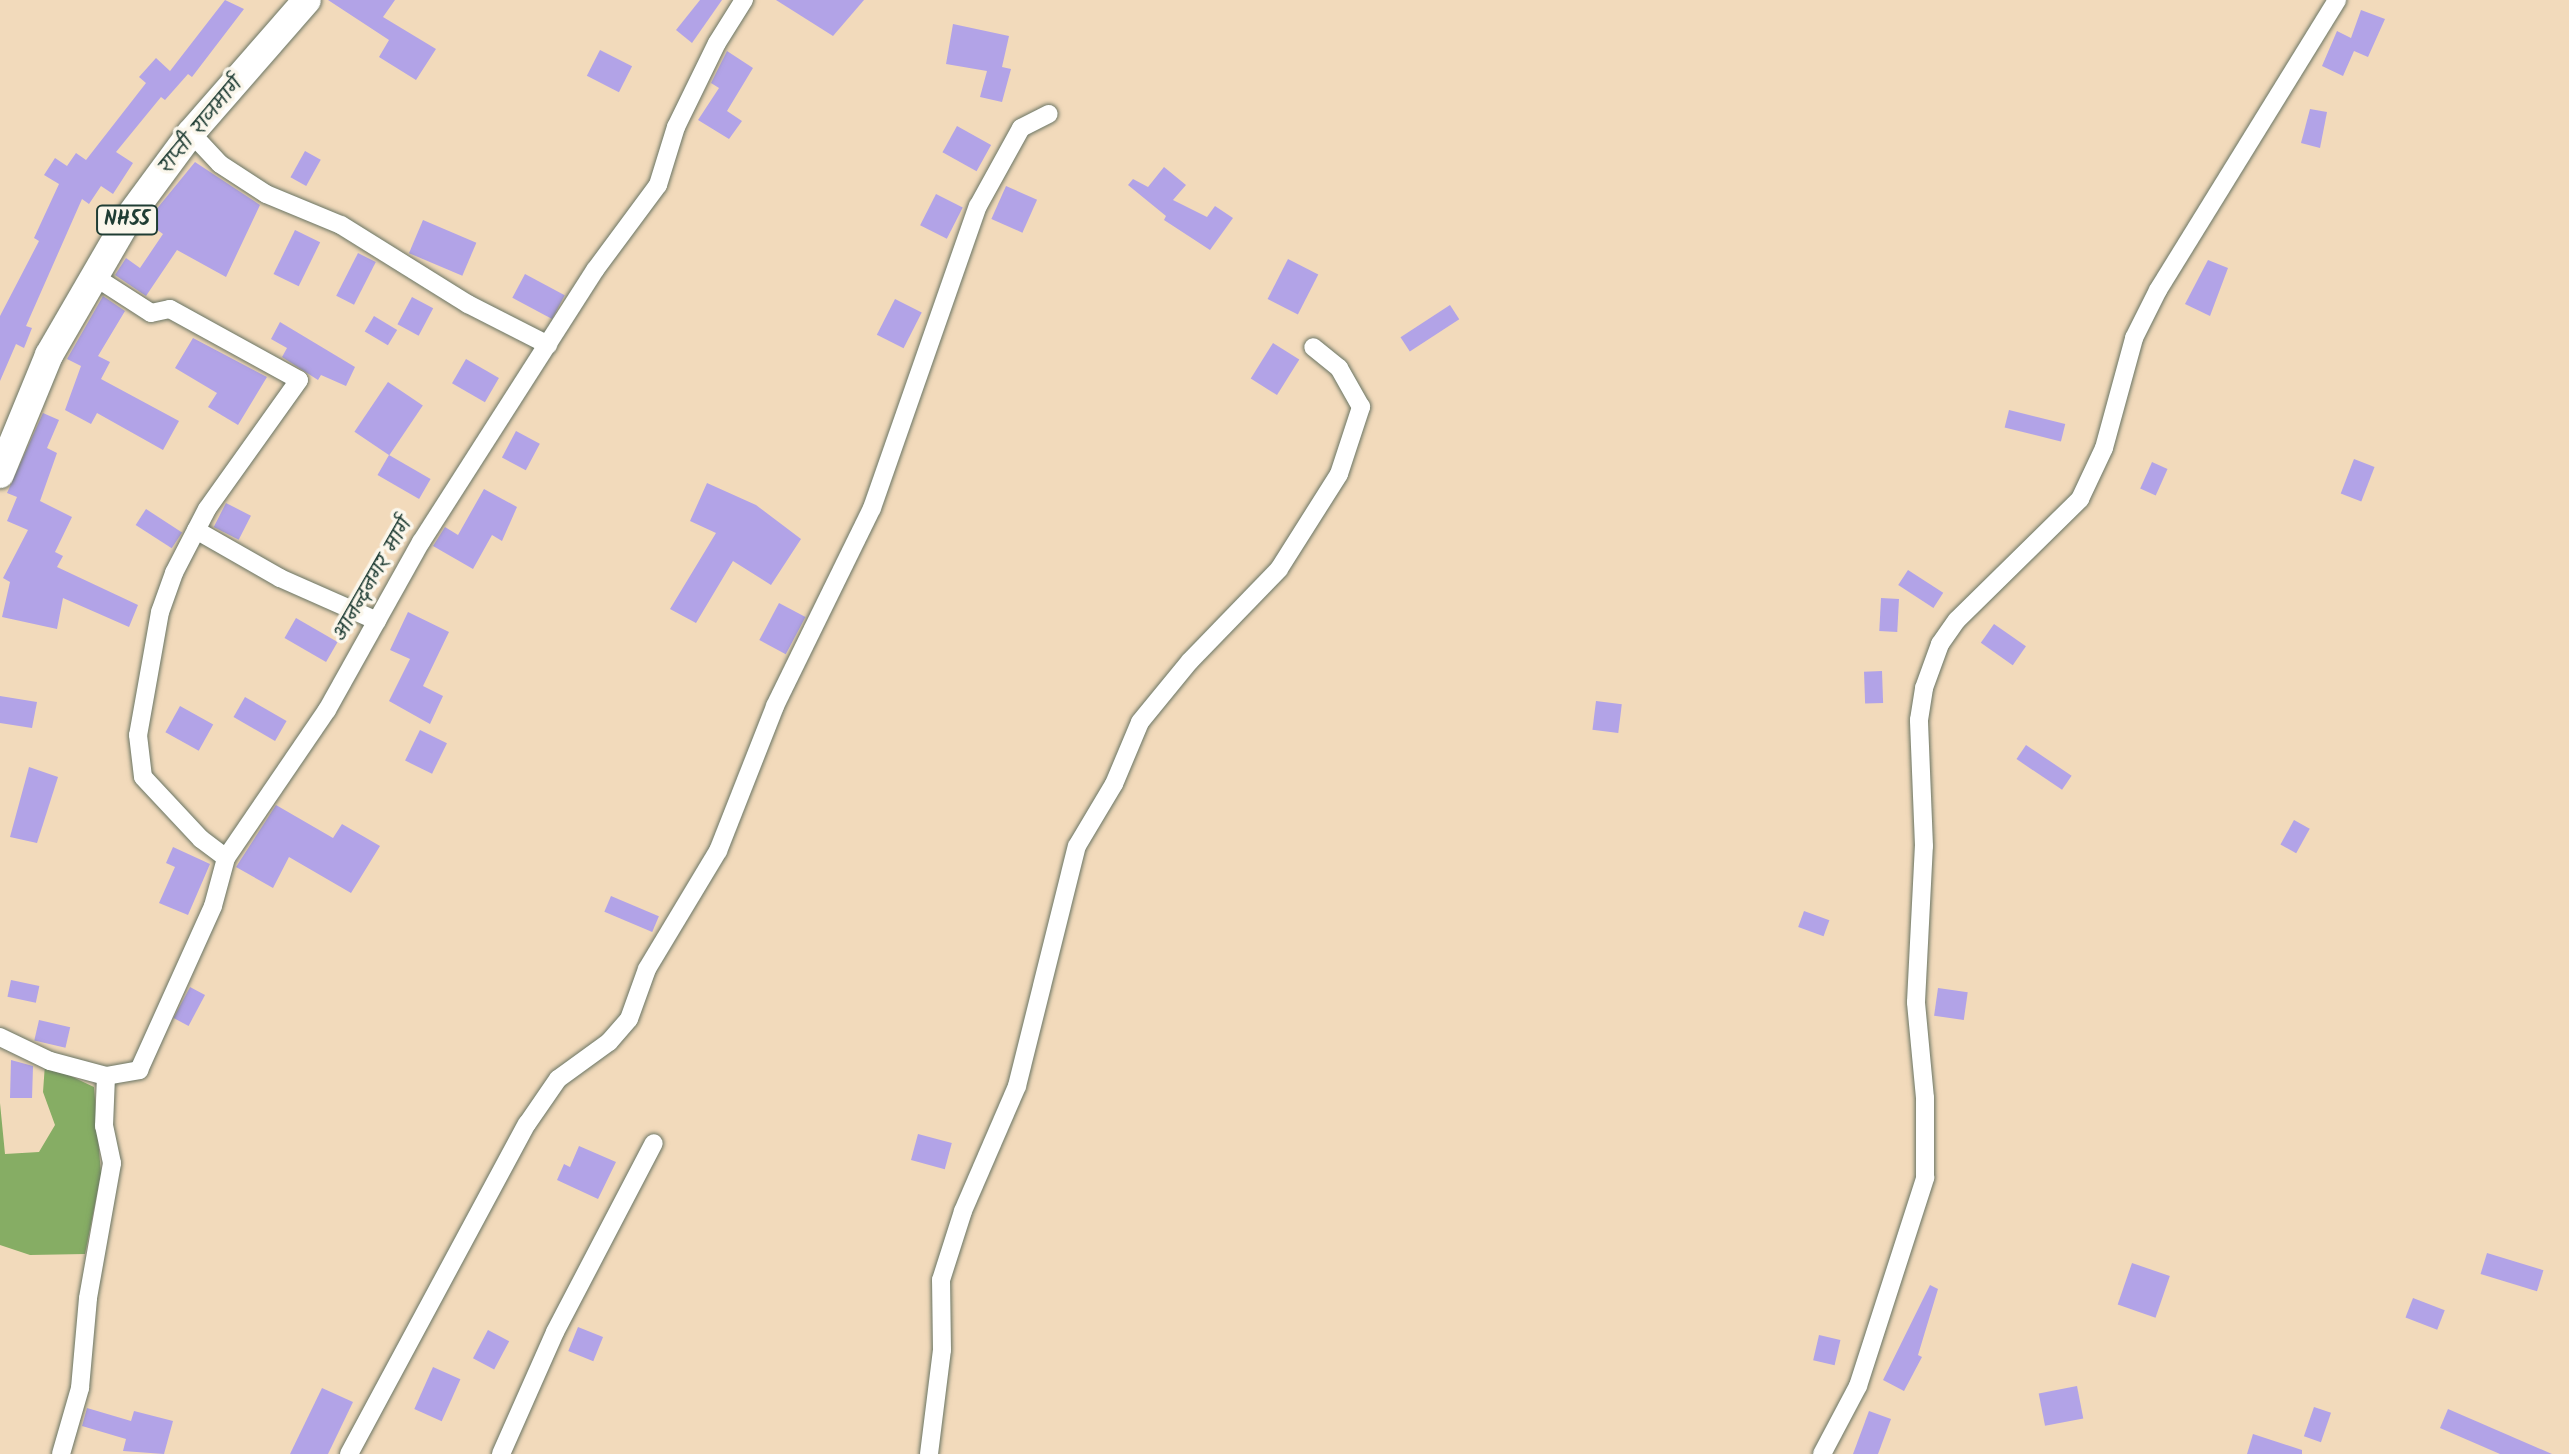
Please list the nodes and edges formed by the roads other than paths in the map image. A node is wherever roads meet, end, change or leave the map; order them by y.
1 (307, 0) edge
2 (744, 0) edge
3 (2337, 0) edge
4 (1049, 114) dead end
5 (191, 133) junction
6 (92, 275) junction
7 (548, 345) junction
8 (1313, 347) dead end
9 (0, 474) edge
10 (196, 530) junction
11 (377, 621) junction
12 (226, 858) junction
13 (0, 1037) edge
14 (106, 1076) junction
15 (654, 1143) dead end
16 (61, 1454) edge
17 (349, 1454) edge
18 (501, 1454) edge
19 (929, 1454) edge
20 (1822, 1454) edge

1 - 5 main road, राप्ती राजमार्ग / NH55
2 - 7 street, आनन्दनगर मार्ग
3 - 20 street
4 - 17 street
5 - 6 main road, राप्ती राजमार्ग / NH55
5 - 7 street
6 - 9 main road, राप्ती राजमार्ग / NH55
6 - 10 street
7 - 11 street, आनन्दनगर मार्ग
8 - 19 street
10 - 11 street
10 - 12 street
11 - 12 street, आनन्दनगर मार्ग
12 - 14 street, आनन्दनगर मार्ग
13 - 14 street
14 - 16 street
15 - 18 street

